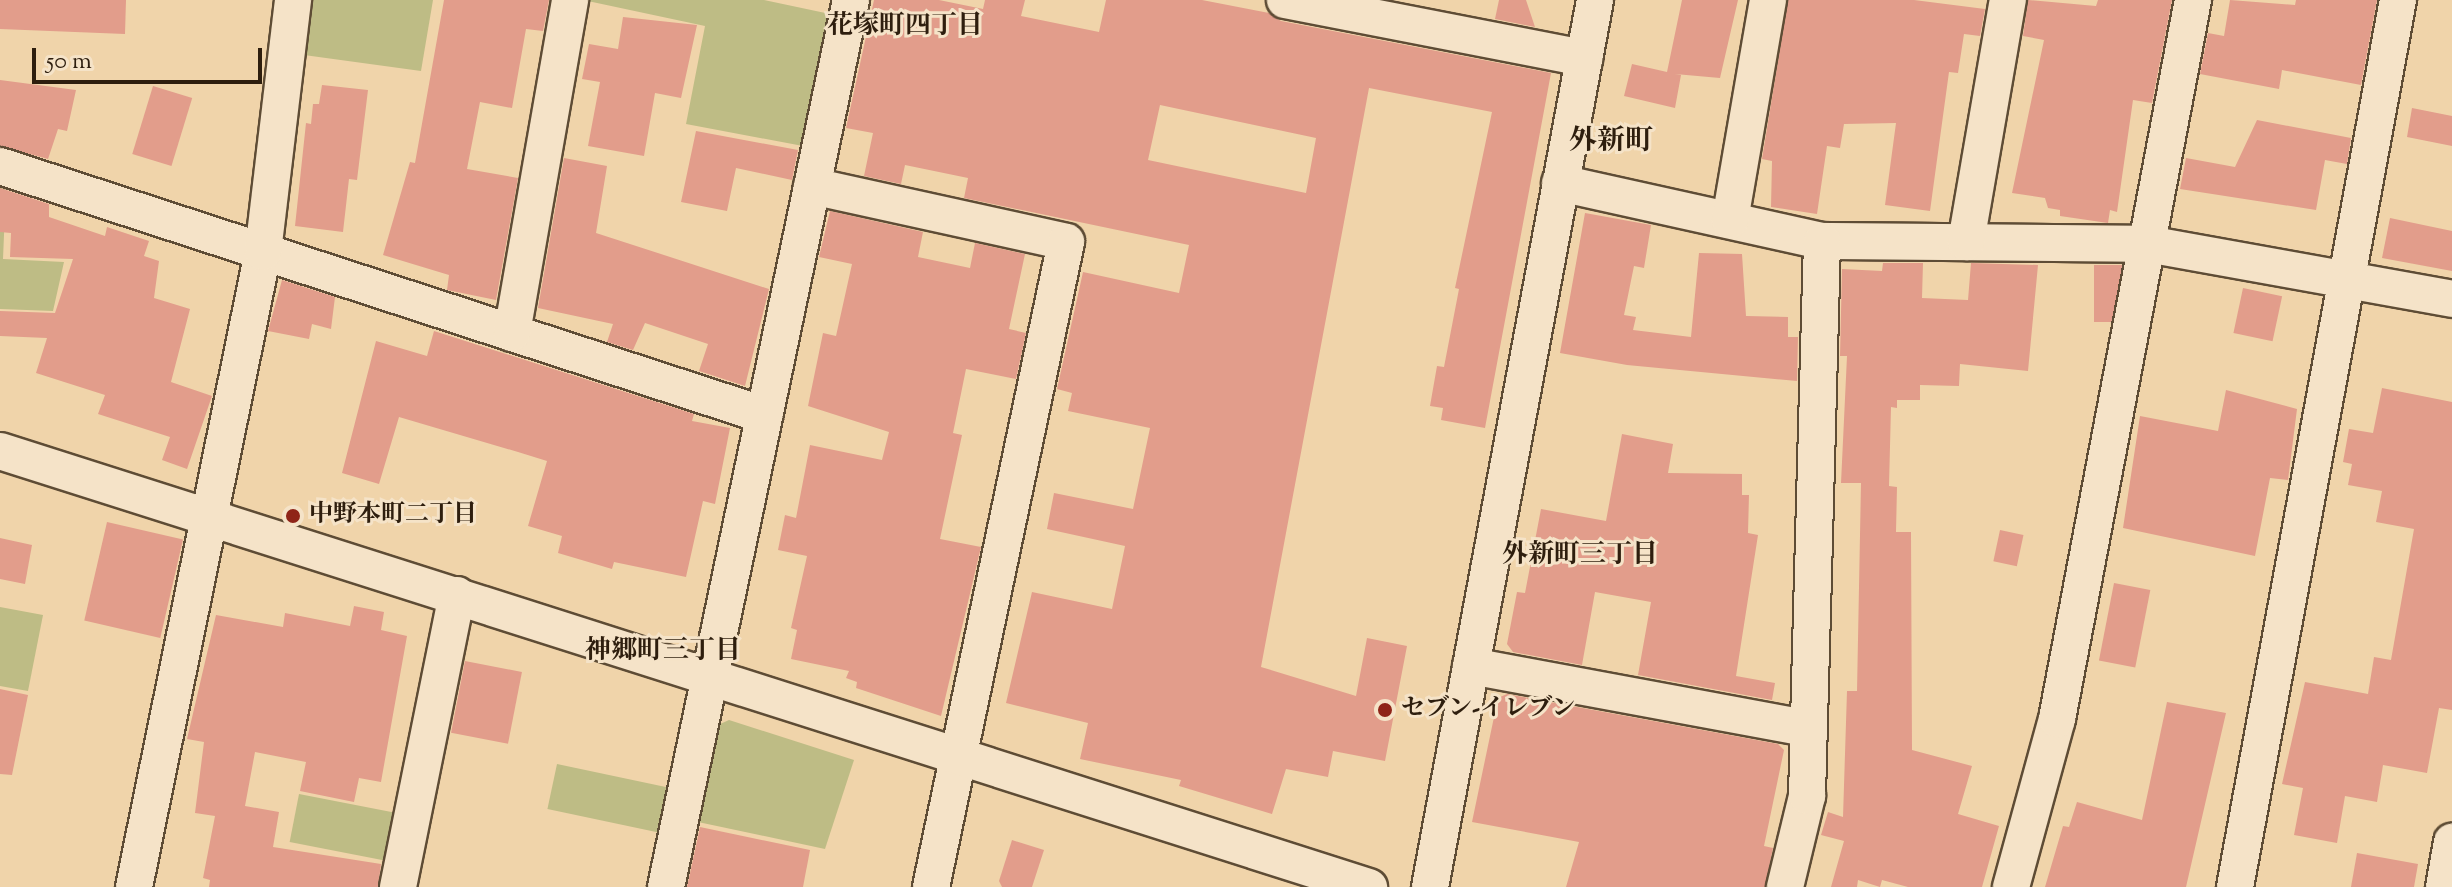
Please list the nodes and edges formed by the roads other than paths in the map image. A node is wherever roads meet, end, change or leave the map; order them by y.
1 (293, 0) edge
2 (570, 0) edge
3 (851, 0) edge
4 (1285, 0) edge
5 (1595, 0) edge
6 (1768, 0) edge
7 (2008, 0) edge
8 (2193, 0) edge
9 (2398, 0) edge
10 (1384, 9) edge
11 (1584, 58) junction
12 (0, 166) edge
13 (1560, 183) junction
14 (812, 186) junction
15 (1730, 220) junction
16 (1822, 241) junction
17 (1966, 242) junction
18 (2147, 244) junction
19 (263, 252) junction
20 (2349, 278) junction
21 (2452, 299) edge
22 (512, 333) junction
23 (764, 415) junction
24 (0, 451) edge
25 (210, 516) junction
26 (457, 595) junction
27 (1471, 666) junction
28 (710, 680) junction
29 (1807, 728) junction
30 (957, 760) junction
31 (2452, 842) edge
32 (134, 887) edge
33 (398, 887) edge
34 (666, 887) edge
35 (931, 887) edge
36 (1369, 887) edge
37 (1430, 887) edge
38 (1785, 887) edge
39 (2011, 887) edge
40 (2235, 887) edge
41 (2444, 887) edge

1 - 19 street
2 - 22 street
3 - 14 street
4 - 10 street
5 - 11 street
6 - 15 street
7 - 17 street
8 - 18 street
9 - 20 street
10 - 11 street
11 - 13 street
12 - 19 street
13 - 15 street
13 - 27 street
14 - 23 street
14 - 30 street
15 - 16 street
16 - 17 street
16 - 29 street
17 - 18 street
18 - 20 street
18 - 39 street
19 - 22 street
19 - 25 street
20 - 21 street
20 - 40 street
22 - 23 street
23 - 28 street
24 - 25 street
25 - 26 street
25 - 32 street
26 - 28 street
26 - 33 street
27 - 29 street
27 - 37 street
28 - 30 street
28 - 34 street
29 - 38 street
30 - 35 street
30 - 36 street
31 - 41 street

